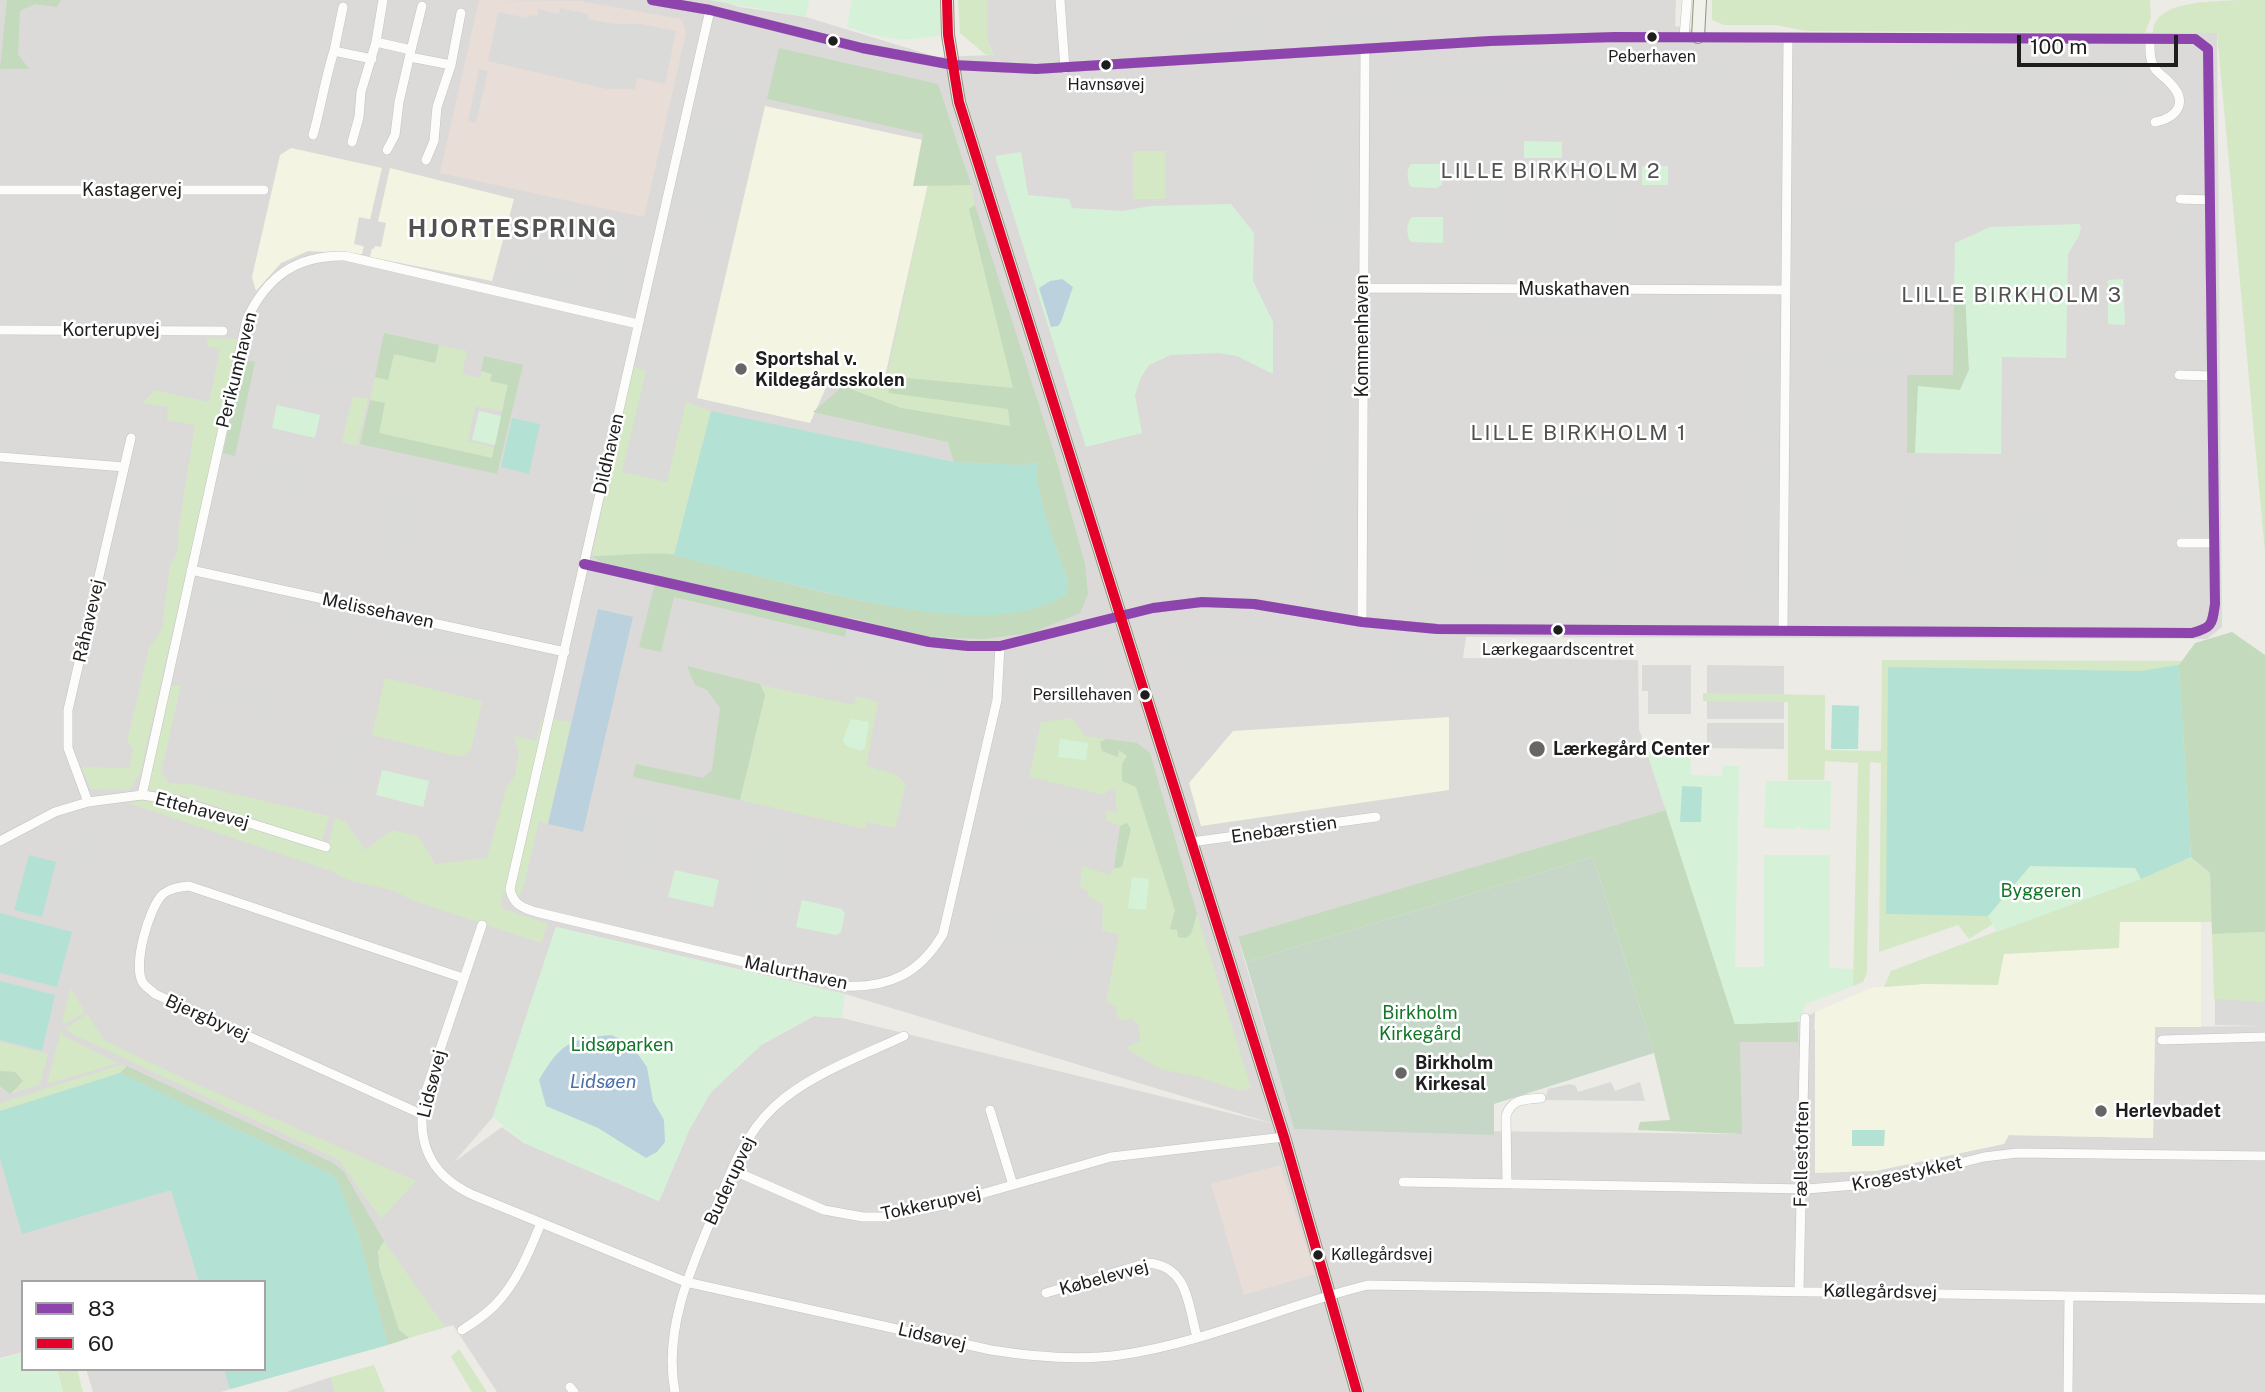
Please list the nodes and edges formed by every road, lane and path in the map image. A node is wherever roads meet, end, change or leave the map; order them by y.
1 (383, 0) edge
2 (652, 0) edge
3 (947, 0) edge
4 (1060, 0) edge
5 (1687, 0) edge
6 (1700, 0) edge
7 (1707, 0) edge
8 (422, 6) dead end
9 (343, 7) dead end
10 (710, 10) junction
11 (461, 13) dead end
12 (1699, 18) junction
13 (1684, 37) junction
14 (1698, 37) junction
15 (1788, 38) junction
16 (2150, 39) junction
17 (376, 42) junction
18 (1365, 49) junction
19 (334, 51) junction
20 (410, 53) junction
21 (372, 59) junction
22 (451, 65) junction
23 (953, 65) junction
24 (1065, 69) junction
25 (2155, 121) dead end
26 (313, 135) dead end
27 (352, 142) dead end
28 (387, 150) dead end
29 (426, 160) dead end
30 (0, 190) edge
31 (264, 190) dead end
32 (2180, 199) dead end
33 (2210, 200) junction
34 (1363, 288) junction
35 (1785, 290) junction
36 (638, 324) junction
37 (0, 330) edge
38 (223, 331) dead end
39 (2179, 375) dead end
40 (2212, 376) junction
41 (131, 438) dead end
42 (0, 457) edge
43 (124, 467) junction
44 (2181, 542) dead end
45 (2214, 543) junction
46 (584, 564) junction
47 (191, 570) junction
48 (1122, 615) junction
49 (1362, 622) junction
50 (1783, 630) junction
51 (1000, 646) junction
52 (565, 652) junction
53 (142, 795) junction
54 (88, 802) junction
55 (1376, 817) dead end
56 (0, 841) edge
57 (1191, 842) junction
58 (326, 847) dead end
59 (512, 899) joint
60 (482, 925) dead end
61 (464, 978) junction
62 (1805, 1018) dead end
63 (904, 1036) dead end
64 (2265, 1037) edge
65 (2162, 1040) dead end
66 (1541, 1098) dead end
67 (990, 1110) dead end
68 (421, 1114) junction
69 (1284, 1137) junction
70 (2265, 1156) edge
71 (732, 1170) junction
72 (1403, 1182) dead end
73 (1507, 1184) junction
74 (1013, 1185) junction
75 (1801, 1189) junction
76 (541, 1223) junction
77 (686, 1282) junction
78 (1799, 1291) junction
79 (1045, 1293) dead end
80 (1329, 1295) junction
81 (2069, 1296) junction
82 (2265, 1299) edge
83 (462, 1330) dead end
84 (1197, 1337) junction
85 (675, 1392) edge
86 (1357, 1392) edge
87 (2068, 1392) edge

1 - 17 street
2 - 10 street
3 - 23 street
4 - 24 street
5 - 13 street
6 - 12 street
7 - 12 street
8 - 20 street
9 - 19 street
10 - 23 street
10 - 36 street, Dildhaven
11 - 22 street
12 - 14 street
13 - 14 street
13 - 18 street
14 - 15 street
15 - 16 street
15 - 35 street
16 - 25 street
16 - 33 street
17 - 20 street
17 - 21 street
18 - 24 street
18 - 34 street, Kommenhaven
19 - 21 street
19 - 26 street
20 - 22 street
20 - 28 street
21 - 27 street
22 - 29 street
23 - 24 street
23 - 48 street
30 - 31 street, Kastagervej
32 - 33 street
33 - 40 street
34 - 35 street, Muskathaven
34 - 49 street, Kommenhaven
35 - 50 street
36 - 46 street, Dildhaven
36 - 47 street, Perikumhaven
37 - 38 street, Korterupvej
39 - 40 street
40 - 45 street
41 - 43 street, Råhavevej
42 - 43 street
43 - 54 street, Råhavevej
44 - 45 street
45 - 50 street
46 - 51 street
46 - 52 street, Dildhaven
47 - 52 street, Melissehaven
47 - 53 street, Perikumhaven
48 - 49 street
48 - 51 street
48 - 57 street
49 - 50 street
51 - 59 street, Malurthaven
52 - 59 street, Dildhaven
53 - 54 street, Ettehavevej
53 - 58 street, Ettehavevej
54 - 56 street, Ettehavevej
55 - 57 street, Enebærstien
57 - 69 street
60 - 61 street, Lidsøvej
61 - 68 street, Lidsøvej
61 - 68 street, Bjergbyvej
62 - 75 street, Fællestoften
63 - 71 street, Buderupvej
64 - 65 street
66 - 73 street
67 - 74 street
68 - 76 street, Lidsøvej
69 - 74 street, Tokkerupvej
69 - 80 street
70 - 75 street, Krogestykket
71 - 74 street, Tokkerupvej
71 - 77 street, Buderupvej
72 - 73 street, Krogestykket
73 - 75 street, Krogestykket
75 - 78 street, Fællestoften
76 - 77 street, Lidsøvej
76 - 83 street
77 - 84 street, Lidsøvej
77 - 85 street, Buderupvej
78 - 80 street, Køllegårdsvej
78 - 81 street, Køllegårdsvej
79 - 84 street, Købelevvej
80 - 84 street, Lidsøvej
80 - 86 street
81 - 82 street, Køllegårdsvej
81 - 87 street

